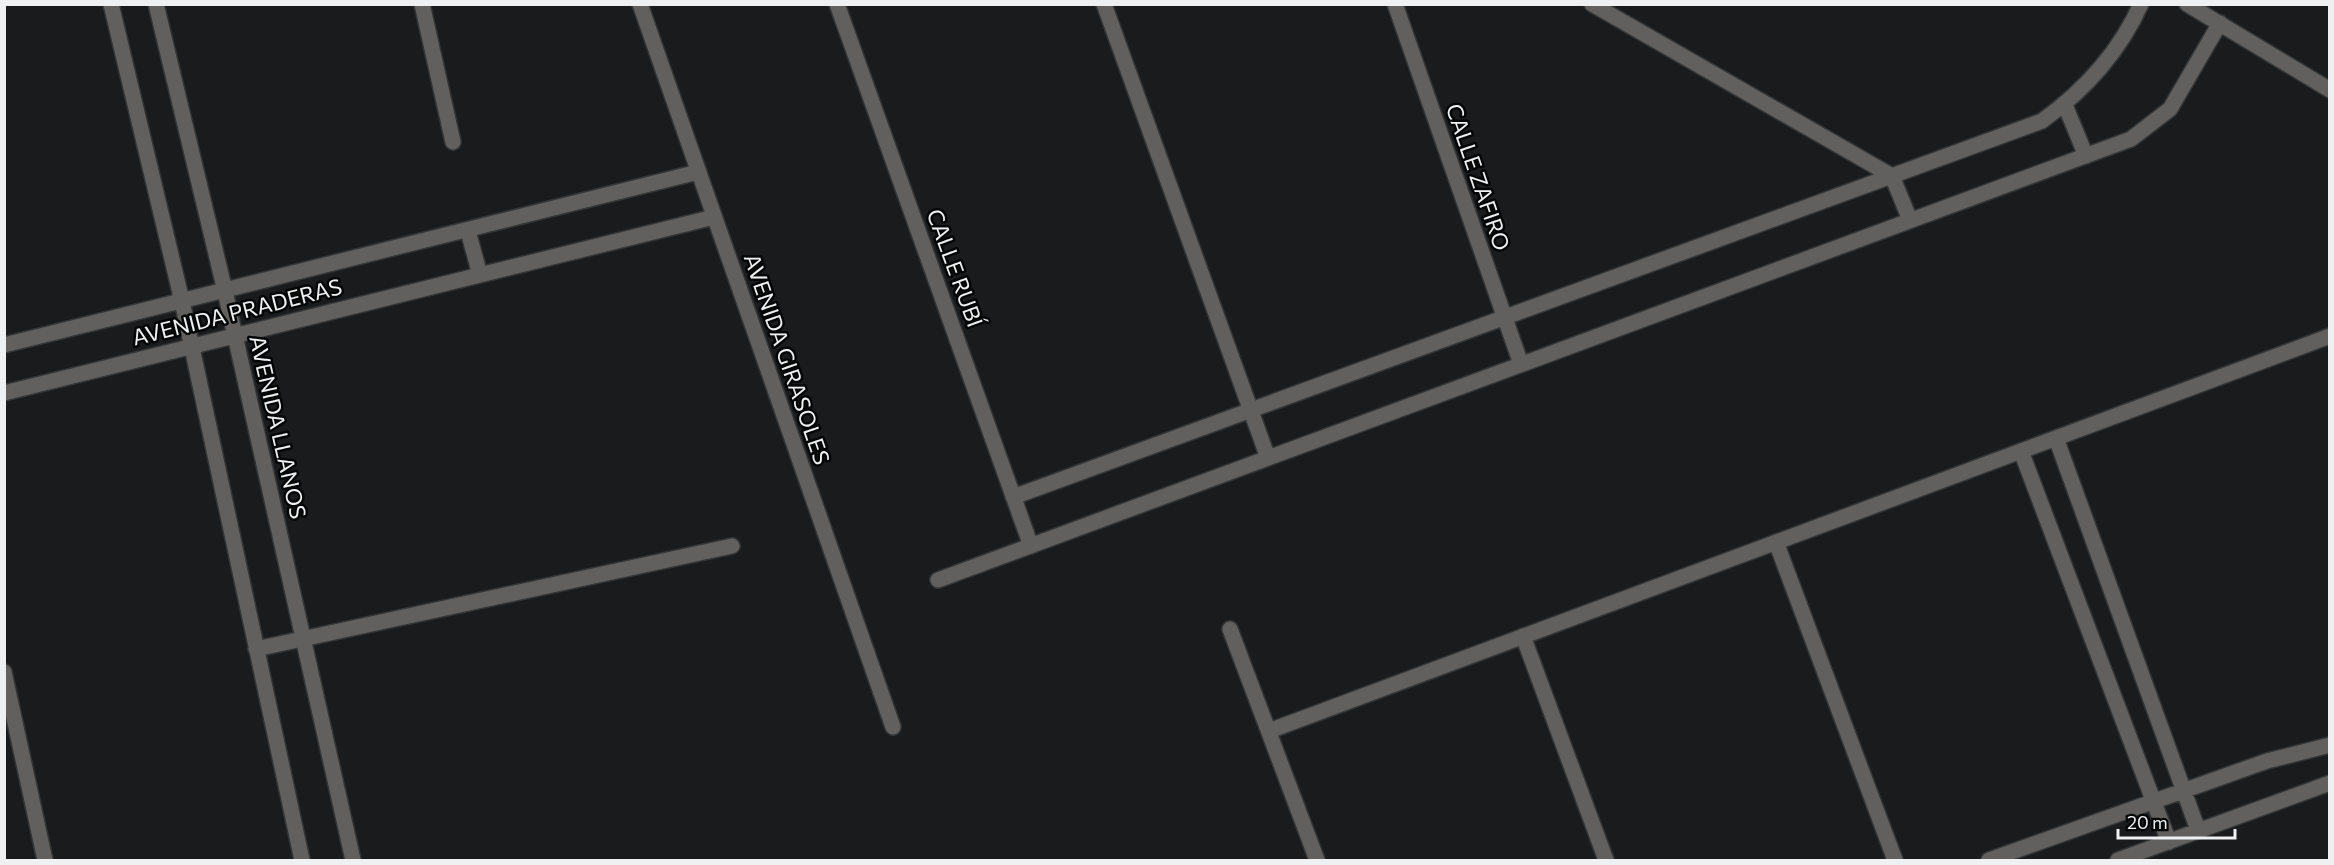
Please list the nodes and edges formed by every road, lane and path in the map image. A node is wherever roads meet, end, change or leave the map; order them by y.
1 (111, 4) edge
2 (156, 4) edge
3 (422, 4) edge
4 (640, 4) edge
5 (837, 4) edge
6 (1104, 4) edge
7 (1395, 4) edge
8 (1592, 4) edge
9 (2141, 4) edge
10 (2187, 4) edge
11 (2220, 23) junction
12 (2330, 90) edge
13 (2065, 105) junction
14 (453, 142) dead end
15 (2086, 156) junction
16 (698, 172) junction
17 (1892, 176) junction
18 (714, 217) junction
19 (1910, 220) junction
20 (468, 231) junction
21 (480, 275) junction
22 (225, 291) junction
23 (182, 301) junction
24 (1503, 318) junction
25 (234, 336) junction
26 (2330, 336) edge
27 (4, 345) edge
28 (191, 346) junction
29 (1521, 364) junction
30 (4, 393) edge
31 (1251, 410) junction
32 (2056, 438) junction
33 (2021, 451) junction
34 (1268, 458) junction
35 (1013, 497) junction
36 (1776, 542) junction
37 (732, 546) dead end
38 (1031, 546) junction
39 (938, 580) dead end
40 (1230, 629) dead end
41 (1523, 636) junction
42 (303, 638) junction
43 (256, 650) junction
44 (4, 672) edge
45 (893, 727) dead end
46 (1269, 731) junction
47 (2330, 745) edge
48 (2330, 783) edge
49 (2183, 791) junction
50 (2155, 801) junction
51 (2198, 830) junction
52 (2169, 842) junction
53 (45, 861) edge
54 (302, 861) edge
55 (353, 861) edge
56 (1317, 861) edge
57 (1606, 861) edge
58 (1895, 861) edge
59 (1989, 861) edge
60 (2118, 861) edge

1 - 23 street
2 - 22 street, AVENIDA LLANOS
3 - 14 street
4 - 16 street, AVENIDA GIRASOLES
5 - 35 street, CALLE RUBÍ
6 - 31 street
7 - 24 street, CALLE ZAFIRO
8 - 17 street
9 - 13 street
10 - 11 street
11 - 12 street
11 - 15 street
13 - 15 street
13 - 17 street
15 - 19 street
16 - 18 street, AVENIDA GIRASOLES
16 - 20 street, AVENIDA PRADERAS
17 - 19 street
17 - 24 street
18 - 21 street, AVENIDA PRADERAS
18 - 45 street, AVENIDA GIRASOLES
19 - 29 street
20 - 21 street
20 - 22 street, AVENIDA PRADERAS
21 - 25 street, AVENIDA PRADERAS
22 - 23 street, AVENIDA PRADERAS
22 - 25 street, AVENIDA LLANOS
23 - 27 street, AVENIDA PRADERAS
23 - 28 street
24 - 29 street, CALLE ZAFIRO
24 - 31 street
25 - 28 street, AVENIDA PRADERAS
25 - 42 street, AVENIDA LLANOS
26 - 32 street
28 - 30 street, AVENIDA PRADERAS
28 - 43 street
29 - 34 street
31 - 34 street
31 - 35 street
32 - 33 street
32 - 49 street
33 - 36 street
33 - 50 street
34 - 38 street
35 - 38 street, CALLE RUBÍ
36 - 41 street
36 - 58 street
37 - 42 street
38 - 39 street
40 - 46 street
41 - 46 street
41 - 57 street
42 - 43 street
42 - 55 street, AVENIDA LLANOS
43 - 54 street
44 - 53 street
46 - 56 street
47 - 49 street
48 - 51 street
49 - 50 street
49 - 51 street
50 - 52 street
50 - 59 street
51 - 52 street
52 - 60 street

